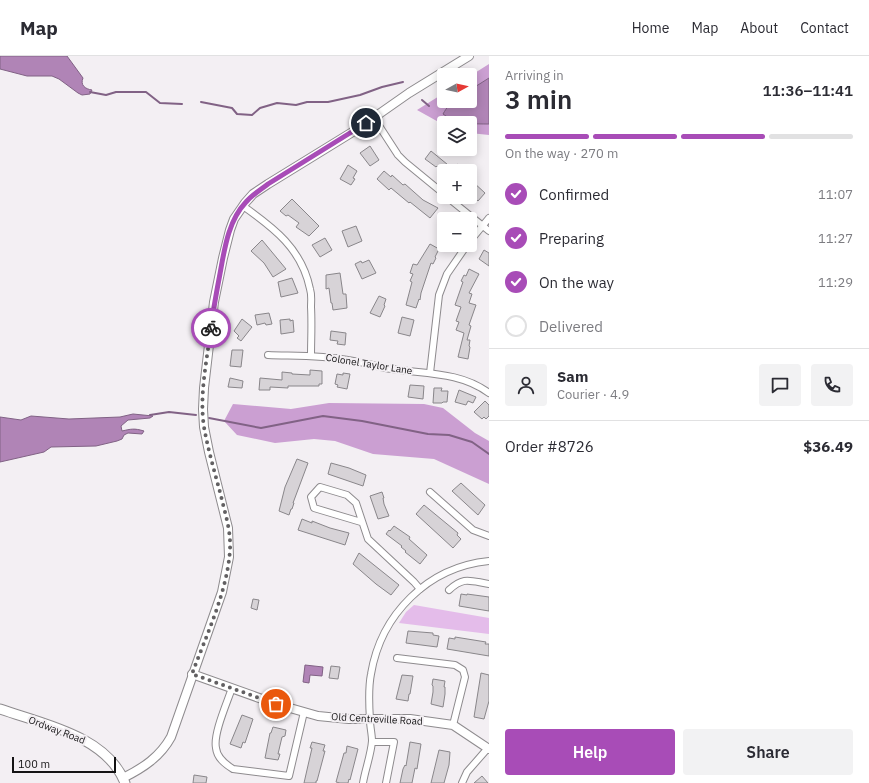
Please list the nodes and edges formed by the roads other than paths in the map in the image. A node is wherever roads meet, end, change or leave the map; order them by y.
1 (469, 56) edge
2 (374, 118) junction
3 (437, 188) edge
4 (456, 204) edge
5 (243, 206) junction
6 (489, 218) edge
7 (483, 226) junction
8 (489, 231) edge
9 (477, 233) edge
10 (462, 252) edge
11 (268, 355) dead end
12 (311, 356) junction
13 (430, 373) junction
14 (489, 393) edge
15 (430, 492) dead end
16 (361, 522) junction
17 (489, 536) edge
18 (489, 561) edge
19 (489, 584) edge
20 (420, 589) junction
21 (449, 590) dead end
22 (397, 658) dead end
23 (192, 674) junction
24 (232, 688) junction
25 (0, 709) edge
26 (304, 712) junction
27 (370, 720) junction
28 (453, 725) junction
29 (372, 742) junction
30 (489, 749) edge
31 (124, 780) edge
32 (362, 783) edge
33 (386, 783) edge
34 (462, 783) edge

1 - 2 street
2 - 3 street
2 - 5 street
4 - 7 street
5 - 12 street
5 - 23 street
6 - 7 street
7 - 8 street
7 - 9 street
10 - 13 street
11 - 12 street, Colonel Taylor Lane
12 - 13 street, Colonel Taylor Lane
13 - 14 street, Colonel Taylor Lane
15 - 17 street
16 - 16 street
16 - 20 street
18 - 20 street
19 - 21 street
20 - 27 street
22 - 28 street
23 - 24 street, Old Centreville Road
23 - 31 street
24 - 26 street, Old Centreville Road
24 - 26 street
25 - 31 main road, Ordway Road
26 - 27 street, Old Centreville Road
27 - 28 street, Old Centreville Road
27 - 29 street
28 - 30 street, Old Centreville Road
29 - 32 street
29 - 33 street
30 - 34 street

